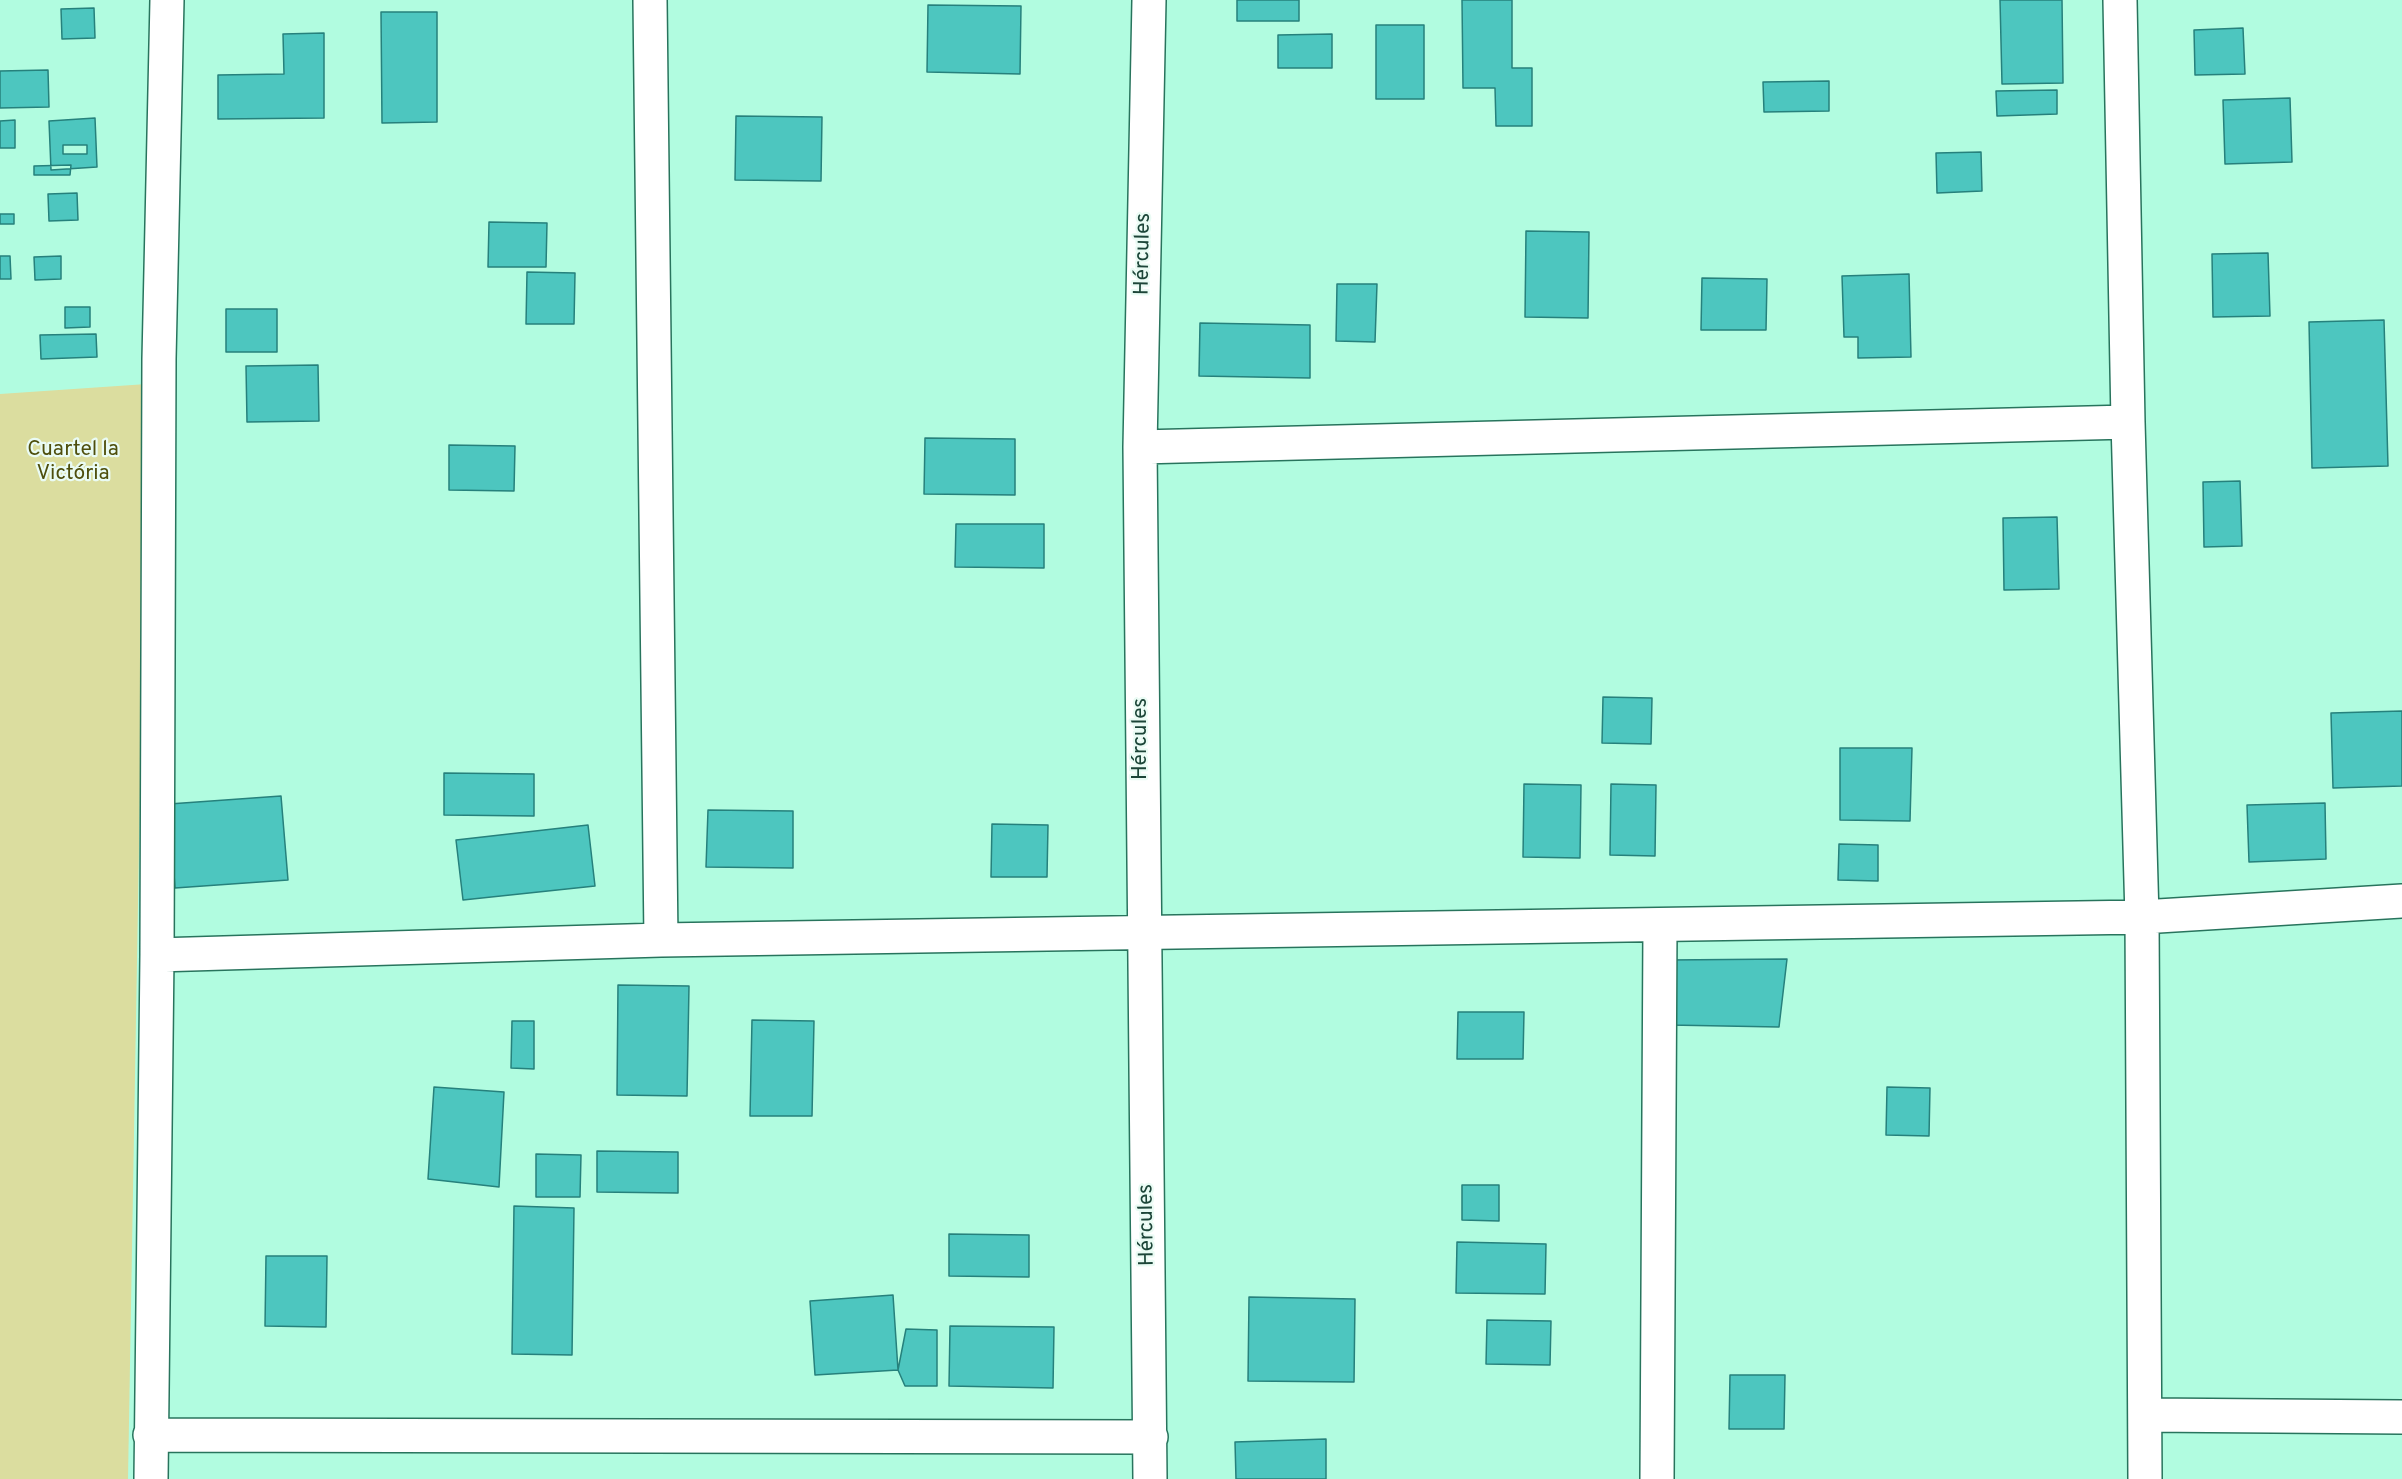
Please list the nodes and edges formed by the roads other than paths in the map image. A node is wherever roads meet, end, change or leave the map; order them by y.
1 (167, 0) edge
2 (650, 0) edge
3 (1149, 0) edge
4 (2120, 0) edge
5 (2128, 422) junction
6 (1140, 447) junction
7 (2402, 901) edge
8 (2142, 916) junction
9 (1660, 926) junction
10 (1143, 934) junction
11 (661, 940) junction
12 (157, 955) junction
13 (2145, 1415) junction
14 (2402, 1417) edge
15 (150, 1434) junction
16 (1151, 1437) junction
17 (151, 1479) edge
18 (1150, 1479) edge
19 (1657, 1479) edge
20 (2145, 1479) edge

1 - 12 street
2 - 11 street
3 - 6 street, Hércules
4 - 5 street
5 - 6 street
5 - 8 street
6 - 10 street, Hércules
7 - 8 street
8 - 9 street
8 - 13 street
9 - 10 street
9 - 19 street
10 - 11 street
10 - 16 street, Hércules
11 - 12 street
12 - 15 street
13 - 14 street
13 - 20 street
15 - 16 street
15 - 17 street
16 - 18 street, Hércules

